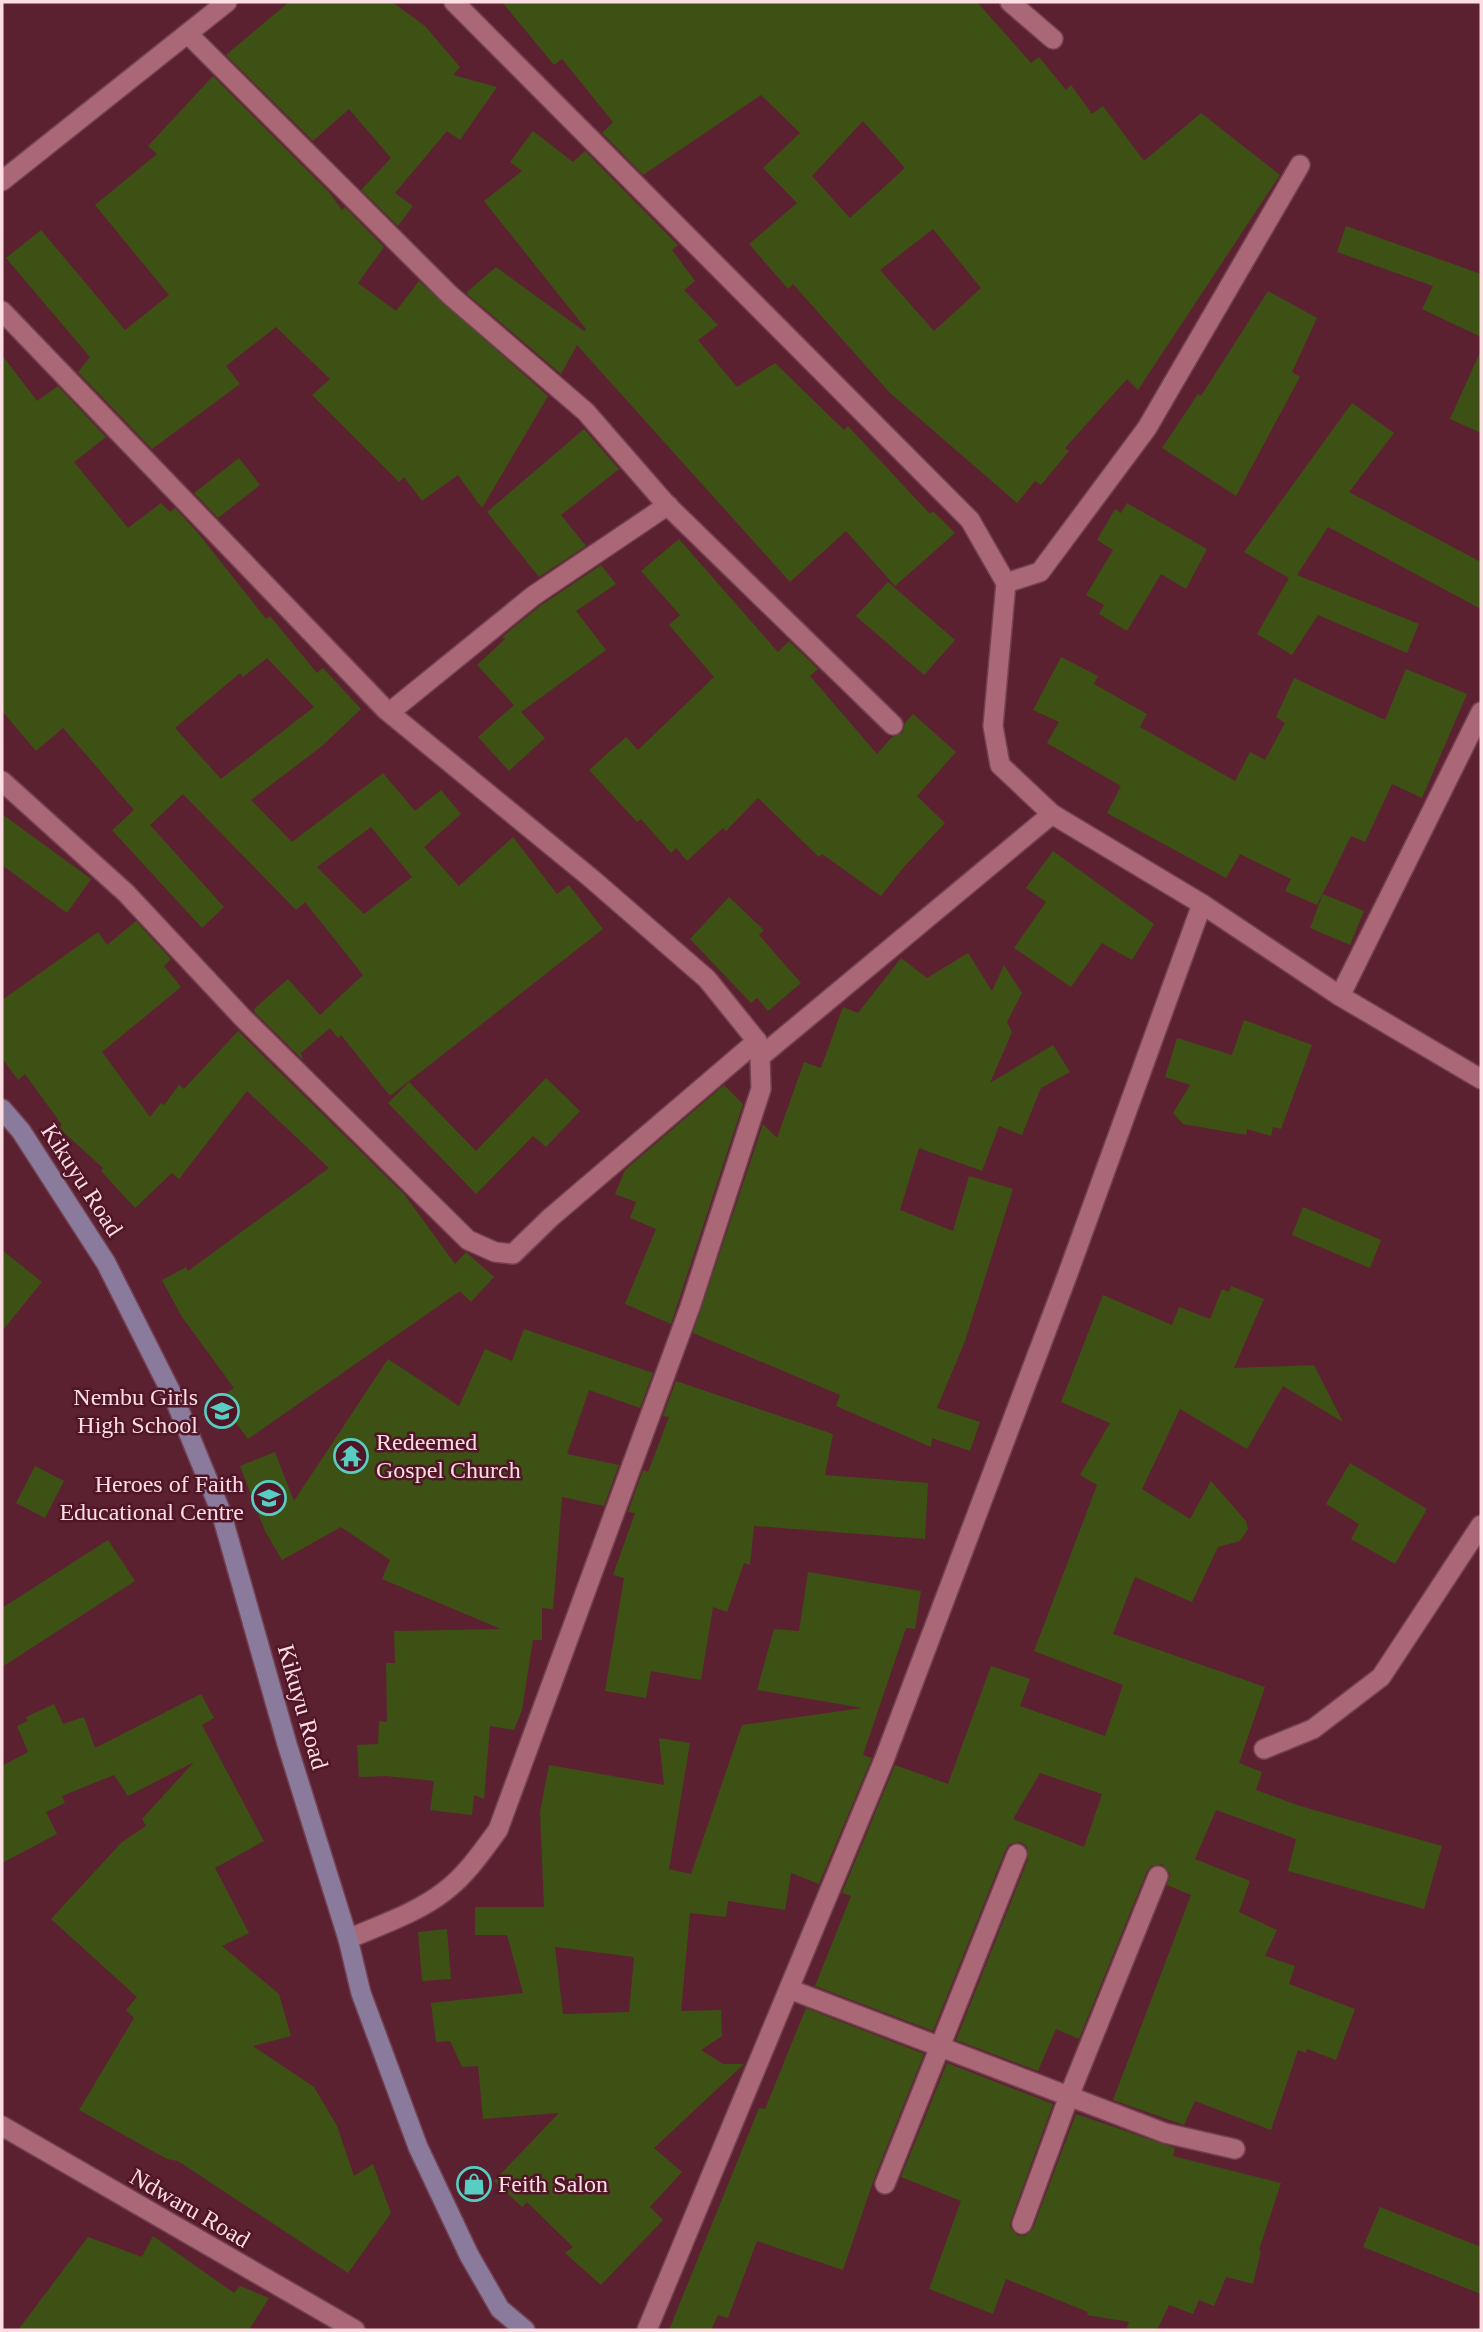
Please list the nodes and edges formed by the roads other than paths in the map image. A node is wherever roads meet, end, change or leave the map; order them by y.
1 (227, 2) edge
2 (454, 2) edge
3 (1010, 2) edge
4 (189, 35) junction
5 (1053, 39) dead end
6 (1300, 165) dead end
7 (2, 181) edge
8 (2, 311) edge
9 (668, 505) junction
10 (1006, 583) junction
11 (390, 712) junction
12 (1481, 712) edge
13 (893, 725) dead end
14 (2, 780) edge
15 (1052, 814) junction
16 (1202, 904) junction
17 (1340, 996) junction
18 (758, 1049) junction
19 (1481, 1079) edge
20 (2, 1109) edge
21 (1481, 1525) edge
22 (1264, 1749) dead end
23 (1017, 1854) dead end
24 (1158, 1876) dead end
25 (348, 1939) junction
26 (789, 1989) junction
27 (942, 2049) junction
28 (1069, 2096) junction
29 (2, 2126) edge
30 (1234, 2149) dead end
31 (885, 2184) dead end
32 (1022, 2224) dead end
33 (355, 2330) edge
34 (526, 2330) edge
35 (647, 2330) edge

1 - 4 street
2 - 10 street
3 - 5 street
4 - 7 street
4 - 9 street
6 - 10 street
8 - 11 street
9 - 11 street
9 - 13 street
10 - 15 street
11 - 18 street
12 - 17 street
14 - 18 street
15 - 16 street
15 - 18 street
16 - 17 street
16 - 26 street
17 - 19 street
18 - 25 street
20 - 25 main road, Kikuyu Road
21 - 22 street
23 - 27 street
24 - 28 street
25 - 34 main road, Kikuyu Road
26 - 27 street
26 - 35 street
27 - 28 street
27 - 31 street
28 - 30 street
28 - 32 street
29 - 33 street, Ndwaru Road

